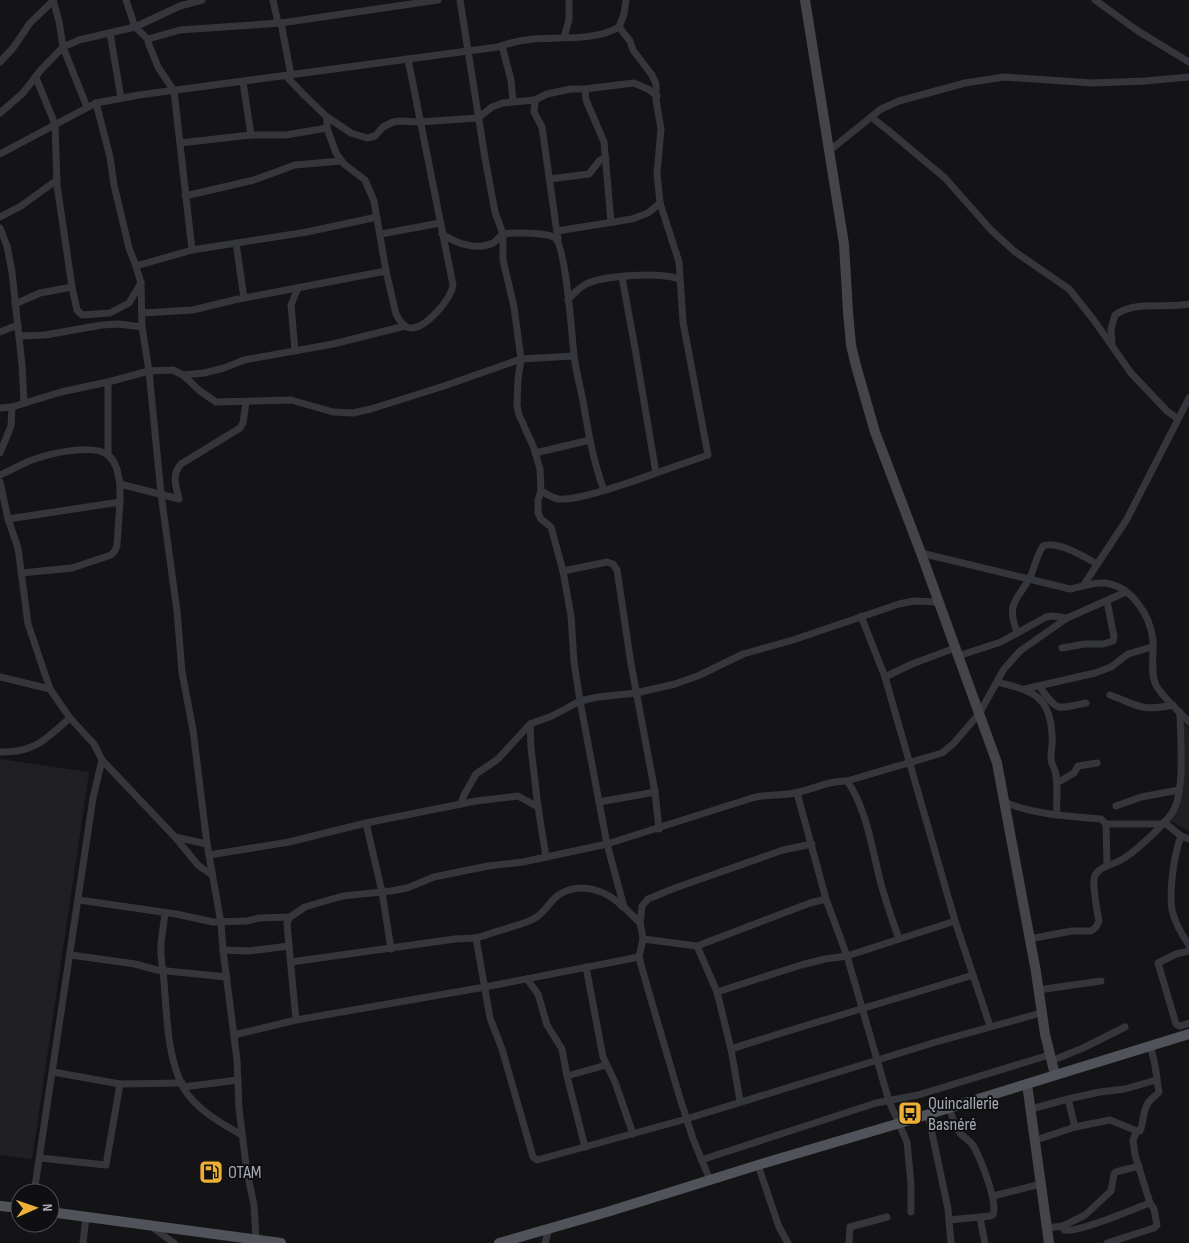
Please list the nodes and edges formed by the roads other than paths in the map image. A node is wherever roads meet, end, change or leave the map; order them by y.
1 (53, 0) edge
2 (126, 0) edge
3 (202, 0) edge
4 (273, 0) edge
5 (438, 0) edge
6 (460, 0) edge
7 (570, 0) edge
8 (626, 0) edge
9 (805, 0) edge
10 (1095, 0) edge
11 (279, 23) junction
12 (135, 27) junction
13 (618, 27) junction
14 (110, 33) junction
15 (564, 37) junction
16 (148, 39) junction
17 (502, 46) junction
18 (63, 47) junction
19 (467, 51) junction
20 (408, 59) junction
21 (0, 62) edge
22 (1189, 62) edge
23 (289, 75) junction
24 (1189, 77) edge
25 (36, 78) junction
26 (243, 82) junction
27 (585, 90) junction
28 (174, 91) junction
29 (657, 96) junction
30 (121, 98) junction
31 (535, 100) junction
32 (513, 101) junction
33 (96, 103) junction
34 (87, 107) junction
35 (1, 110) edge
36 (327, 117) junction
37 (871, 117) junction
38 (478, 118) junction
39 (419, 122) junction
40 (55, 124) junction
41 (327, 128) junction
42 (251, 135) junction
43 (180, 142) junction
44 (829, 152) junction
45 (0, 154) edge
46 (606, 158) junction
47 (341, 161) junction
48 (549, 179) junction
49 (57, 180) junction
50 (185, 196) junction
51 (660, 203) junction
52 (0, 217) edge
53 (377, 217) junction
54 (440, 222) junction
55 (611, 222) junction
56 (0, 228) edge
57 (557, 231) junction
58 (381, 234) junction
59 (442, 234) junction
60 (503, 234) junction
61 (558, 240) junction
62 (236, 243) junction
63 (192, 250) junction
64 (136, 266) junction
65 (386, 271) junction
66 (622, 277) junction
67 (679, 279) junction
68 (141, 283) junction
69 (72, 287) junction
70 (298, 288) junction
71 (244, 298) junction
72 (568, 300) junction
73 (15, 304) junction
74 (1189, 304) edge
75 (142, 313) junction
76 (18, 325) junction
77 (406, 326) junction
78 (142, 327) junction
79 (0, 332) edge
80 (19, 336) junction
81 (1113, 348) junction
82 (295, 351) junction
83 (574, 356) junction
84 (521, 359) junction
85 (149, 371) junction
86 (183, 375) junction
87 (108, 382) junction
88 (1189, 398) edge
89 (246, 402) junction
90 (24, 403) junction
91 (12, 407) junction
92 (0, 408) edge
93 (1178, 419) junction
94 (590, 440) junction
95 (0, 453) edge
96 (536, 453) junction
97 (108, 454) junction
98 (656, 473) junction
99 (0, 476) edge
100 (0, 482) edge
101 (120, 484) junction
102 (541, 490) junction
103 (604, 490) junction
104 (161, 494) junction
105 (120, 502) junction
106 (8, 518) junction
107 (921, 553) junction
108 (1097, 564) junction
109 (563, 571) junction
110 (21, 573) junction
111 (1030, 578) junction
112 (1083, 586) junction
113 (1126, 592) junction
114 (1107, 601) junction
115 (938, 602) junction
116 (861, 616) junction
117 (1068, 618) junction
118 (1017, 632) junction
119 (1152, 647) junction
120 (1062, 648) dead end
121 (957, 652) junction
122 (0, 677) edge
123 (885, 677) junction
124 (997, 682) junction
125 (1039, 686) junction
126 (50, 689) junction
127 (1025, 689) junction
128 (636, 693) junction
129 (1110, 694) dead end
130 (580, 701) junction
131 (1086, 703) dead end
132 (1173, 705) junction
133 (1180, 712) junction
134 (979, 714) junction
135 (70, 718) junction
136 (1189, 722) edge
137 (530, 724) junction
138 (0, 752) edge
139 (102, 760) junction
140 (909, 763) junction
141 (1097, 763) dead end
142 (847, 781) junction
143 (1057, 783) junction
144 (1179, 790) junction
145 (655, 792) junction
146 (797, 793) junction
147 (599, 802) junction
148 (1004, 802) junction
149 (461, 804) junction
150 (1116, 806) dead end
151 (538, 807) junction
152 (1057, 815) junction
153 (366, 823) junction
154 (1163, 823) junction
155 (1106, 824) junction
156 (659, 829) junction
157 (1181, 836) junction
158 (176, 837) junction
159 (1189, 838) edge
160 (208, 844) junction
161 (607, 844) junction
162 (812, 844) junction
163 (209, 855) junction
164 (546, 857) junction
165 (1107, 866) junction
166 (212, 875) junction
167 (382, 892) junction
168 (826, 899) junction
169 (79, 900) junction
170 (624, 907) junction
171 (165, 913) junction
172 (290, 917) junction
173 (955, 922) junction
174 (221, 923) junction
175 (640, 923) junction
176 (476, 938) junction
177 (643, 939) junction
178 (898, 939) junction
179 (1030, 939) junction
180 (289, 946) junction
181 (697, 946) junction
182 (1189, 946) edge
183 (391, 949) junction
184 (223, 950) junction
185 (1189, 952) edge
186 (71, 955) junction
187 (639, 956) junction
188 (847, 956) junction
189 (290, 962) junction
190 (586, 967) junction
191 (164, 971) junction
192 (973, 975) junction
193 (227, 977) junction
194 (527, 979) junction
195 (1101, 981) dead end
196 (485, 987) junction
197 (1038, 990) junction
198 (717, 992) junction
199 (862, 1009) junction
200 (1041, 1013) junction
201 (1189, 1019) edge
202 (296, 1020) junction
203 (1189, 1023) edge
204 (1176, 1024) junction
205 (990, 1026) junction
206 (1125, 1027) dead end
207 (1189, 1034) edge
208 (234, 1035) junction
209 (1150, 1046) junction
210 (731, 1049) junction
211 (1050, 1058) junction
212 (877, 1060) junction
213 (606, 1065) junction
214 (53, 1072) junction
215 (1055, 1075) junction
216 (567, 1076) junction
217 (238, 1080) junction
218 (1156, 1080) junction
219 (120, 1084) junction
220 (1027, 1084) junction
221 (182, 1085) junction
222 (1068, 1099) junction
223 (740, 1101) junction
224 (890, 1101) junction
225 (949, 1107) junction
226 (1031, 1109) junction
227 (928, 1114) junction
228 (686, 1119) junction
229 (900, 1123) junction
230 (1075, 1126) junction
231 (1137, 1131) junction
232 (242, 1134) junction
233 (633, 1134) junction
234 (1036, 1140) junction
235 (585, 1147) junction
236 (40, 1158) junction
237 (701, 1160) junction
238 (758, 1165) junction
239 (1138, 1166) junction
240 (710, 1180) junction
241 (36, 1183) edge
242 (1041, 1184) junction
243 (993, 1196) junction
244 (1150, 1203) junction
245 (910, 1212) dead end
246 (60, 1213) edge
247 (86, 1217) junction
248 (887, 1217) dead end
249 (980, 1218) junction
250 (949, 1220) junction
251 (149, 1225) junction
252 (1063, 1226) junction
253 (1047, 1228) junction
254 (550, 1229) junction
255 (256, 1239) junction
256 (83, 1243) edge
257 (174, 1243) edge
258 (281, 1243) edge
259 (499, 1243) edge
260 (545, 1243) edge
261 (788, 1243) edge
262 (849, 1243) edge
263 (951, 1243) edge
264 (985, 1243) edge
265 (1049, 1243) edge
266 (1108, 1243) edge

1 - 18 street
1 - 21 street
2 - 12 street
3 - 12 street
4 - 11 street
5 - 11 street
6 - 19 street
7 - 15 street
8 - 13 street
9 - 44 street
10 - 22 street
11 - 16 street
11 - 23 street
12 - 14 street
12 - 16 street
13 - 15 street
13 - 29 street
14 - 18 street
14 - 30 street
15 - 17 street
16 - 28 street
17 - 19 street
17 - 32 street
18 - 25 street
18 - 34 street
19 - 20 street
19 - 38 street
20 - 23 street
20 - 39 street
23 - 26 street
23 - 36 street
24 - 37 street
25 - 35 street
25 - 40 street
26 - 28 street
26 - 42 street
27 - 29 street
27 - 31 street
27 - 46 street
28 - 30 street
28 - 43 street
29 - 51 street
30 - 33 street
31 - 32 street
31 - 48 street
32 - 38 street
33 - 34 street
33 - 64 street
34 - 40 street
36 - 39 street
36 - 41 street
37 - 44 street
37 - 81 street
38 - 39 street
38 - 60 street
39 - 54 street
40 - 45 street
40 - 49 street
41 - 42 street
41 - 47 street
42 - 43 street
43 - 50 street
44 - 107 street
46 - 48 street
46 - 55 street
47 - 50 street
47 - 53 street
48 - 57 street
49 - 52 street
49 - 69 street
50 - 63 street
51 - 55 street
51 - 67 street
53 - 58 street
53 - 62 street
54 - 58 street
54 - 59 street
55 - 57 street
56 - 73 street
57 - 61 street
58 - 65 street
59 - 60 street
59 - 77 street
60 - 61 street
60 - 84 street
61 - 72 street
62 - 63 street
62 - 71 street
63 - 64 street
64 - 68 street
65 - 70 street
65 - 77 street
66 - 67 street
66 - 72 street
66 - 98 street
67 - 98 street
68 - 69 street
68 - 75 street
69 - 73 street
70 - 71 street
70 - 82 street
71 - 75 street
72 - 83 street
73 - 76 street
74 - 81 street
75 - 78 street
76 - 79 street
76 - 80 street
77 - 82 street
78 - 80 street
78 - 85 street
80 - 90 street
81 - 93 street
82 - 86 street
83 - 84 street
83 - 94 street
84 - 89 street
84 - 96 street
85 - 86 street
85 - 87 street
85 - 104 street
86 - 89 street
87 - 90 street
87 - 97 street
88 - 93 street
89 - 104 street
90 - 91 street
91 - 92 street
91 - 95 street
93 - 108 street
94 - 96 street
94 - 103 street
96 - 102 street
97 - 99 street
97 - 101 street
98 - 103 street
100 - 106 street
101 - 104 street
101 - 105 street
102 - 103 street
102 - 109 street
104 - 160 street
105 - 106 street
105 - 110 street
106 - 110 street
107 - 111 street
107 - 115 street
108 - 111 street
108 - 112 street
109 - 128 street
109 - 130 street
110 - 126 street
111 - 112 street
111 - 118 street
112 - 113 street
113 - 114 street
113 - 119 street
114 - 117 street
114 - 120 street
115 - 116 street
115 - 121 street
116 - 123 street
116 - 128 street
117 - 118 street
117 - 124 street
118 - 121 street
119 - 125 street
119 - 132 street
121 - 123 street
121 - 134 street
122 - 126 street
123 - 140 street
124 - 127 street
124 - 134 street
125 - 127 street
125 - 131 street
126 - 135 street
127 - 143 street
128 - 130 street
128 - 145 street
129 - 132 street
130 - 137 street
130 - 147 street
132 - 133 street
133 - 136 street
133 - 144 street
134 - 140 street
134 - 148 street
135 - 138 street
135 - 139 street
137 - 149 street
137 - 151 street
139 - 158 street
139 - 169 street
140 - 142 street
140 - 173 street
141 - 143 street
142 - 146 street
142 - 178 street
143 - 152 street
144 - 150 street
144 - 154 street
145 - 147 street
145 - 156 street
146 - 156 street
146 - 162 street
147 - 161 street
148 - 152 street
148 - 179 street
149 - 151 street
149 - 153 street
151 - 164 street
152 - 155 street
153 - 163 street
153 - 167 street
154 - 155 street
154 - 157 street
154 - 165 street
155 - 165 street
156 - 161 street
157 - 159 street
157 - 182 street
158 - 160 street
158 - 166 street
160 - 163 street
161 - 164 street
161 - 170 street
162 - 168 street
162 - 175 street
163 - 166 street
164 - 167 street
165 - 179 street
166 - 174 street
167 - 172 street
167 - 183 street
168 - 181 street
168 - 188 street
169 - 171 street
169 - 186 street
170 - 175 street
170 - 176 street
171 - 174 street
171 - 191 street
172 - 174 street
172 - 180 street
173 - 178 street
173 - 192 street
174 - 184 street
175 - 177 street
176 - 183 street
176 - 196 street
177 - 181 street
177 - 187 street
178 - 188 street
179 - 197 street
180 - 184 street
180 - 189 street
181 - 198 street
183 - 189 street
184 - 193 street
185 - 204 street
186 - 191 street
186 - 214 street
187 - 190 street
187 - 228 street
188 - 198 street
188 - 199 street
189 - 202 street
190 - 194 street
190 - 213 street
191 - 193 street
191 - 221 street
192 - 199 street
192 - 205 street
193 - 208 street
194 - 196 street
194 - 216 street
195 - 197 street
196 - 202 street
196 - 235 street
197 - 200 street
198 - 210 street
199 - 210 street
199 - 212 street
200 - 205 street
200 - 211 street
201 - 204 street
202 - 208 street
203 - 204 street
205 - 212 street
206 - 211 street
207 - 209 main road
208 - 217 street
209 - 215 main road
209 - 218 street
210 - 223 street
211 - 215 street
211 - 224 street
212 - 223 street
212 - 224 street
213 - 216 street
213 - 233 street
214 - 219 street
214 - 236 street
215 - 220 main road
216 - 235 street
217 - 221 street
217 - 232 street
218 - 222 street
218 - 231 street
219 - 221 street
219 - 236 street
220 - 225 main road
220 - 226 street
221 - 232 street
222 - 226 street
222 - 230 street
223 - 228 street
224 - 229 street
224 - 237 street
225 - 227 main road
225 - 243 street
226 - 234 street
227 - 229 main road
227 - 250 street
228 - 233 street
228 - 237 street
229 - 238 main road
229 - 245 street
230 - 231 street
230 - 234 street
231 - 239 street
232 - 255 street
233 - 235 street
234 - 242 street
236 - 241 street
237 - 240 street
238 - 240 main road
238 - 261 street
239 - 244 street
239 - 252 street
240 - 254 main road
242 - 243 street
242 - 253 street
243 - 249 street
244 - 252 street
244 - 266 street
246 - 247 main road
247 - 251 main road
247 - 256 street
248 - 262 street
249 - 250 street
249 - 264 street
250 - 263 street
251 - 255 main road
251 - 257 street
252 - 253 street
253 - 265 street
254 - 259 main road
254 - 260 street
255 - 258 main road

